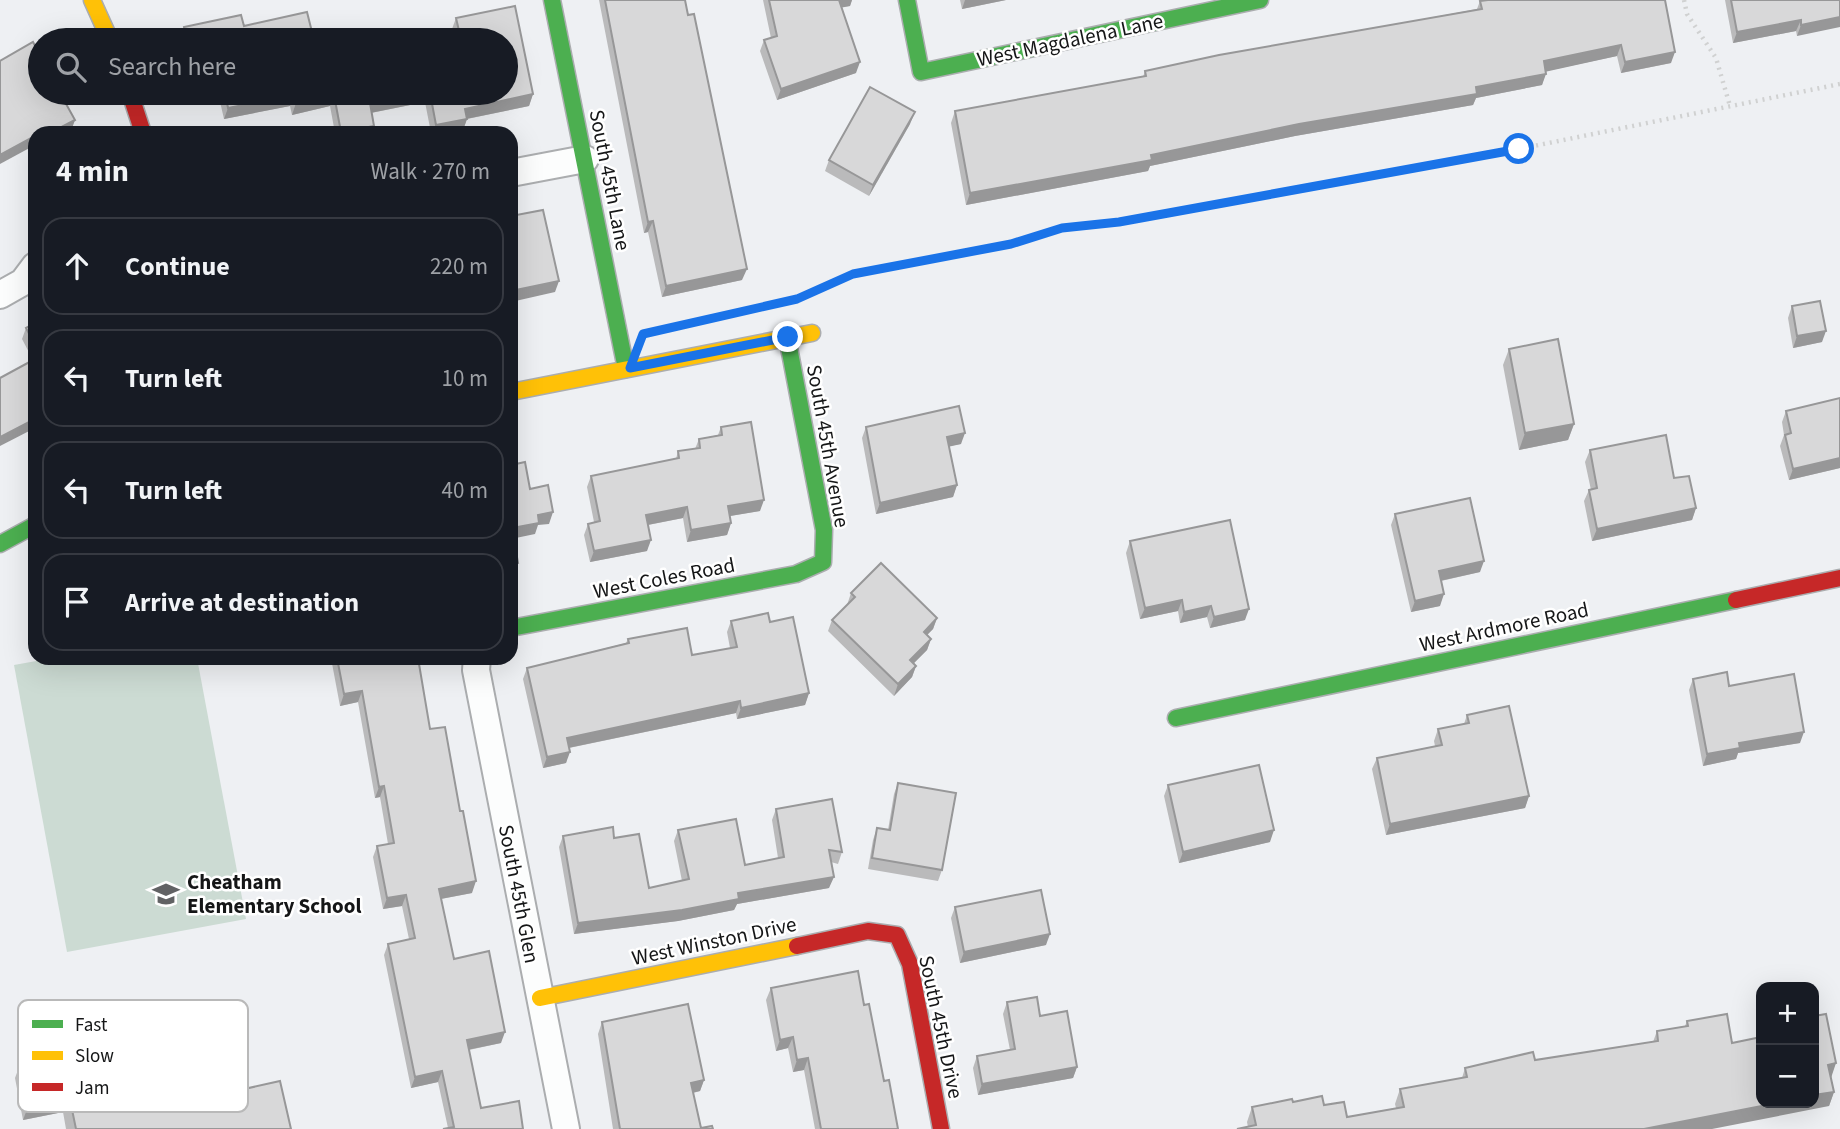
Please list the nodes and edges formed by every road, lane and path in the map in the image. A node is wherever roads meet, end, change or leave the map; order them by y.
1 (92, 0) edge
2 (552, 0) edge
3 (907, 0) edge
4 (1260, 0) edge
5 (1684, 0) edge
6 (105, 28) edge
7 (1840, 84) edge
8 (134, 105) edge
9 (1730, 106) junction
10 (141, 126) edge
11 (585, 159) junction
12 (518, 172) edge
13 (28, 276) edge
14 (0, 295) edge
15 (702, 320) dead end
16 (813, 333) dead end
17 (788, 337) junction
18 (626, 369) junction
19 (518, 391) edge
20 (28, 529) edge
21 (0, 544) edge
22 (823, 562) joint
23 (1840, 578) edge
24 (518, 627) edge
25 (476, 665) edge
26 (1176, 718) dead end
27 (897, 935) joint
28 (540, 998) junction
29 (566, 1129) edge
30 (942, 1129) edge

1 - 6 street
2 - 11 street, South 45th Lane
3 - 4 street, West Magdalena Lane
5 - 9 path
7 - 9 path
8 - 10 street
9 - 15 path
11 - 12 street
11 - 18 street, South 45th Lane
13 - 14 street
16 - 17 street
17 - 18 street
17 - 22 street, South 45th Avenue
18 - 19 street
20 - 21 street
22 - 24 street, West Coles Road
23 - 26 street, West Ardmore Road
25 - 28 street, South 45th Glen
27 - 28 street, West Winston Drive
27 - 30 street, South 45th Drive
28 - 29 street, South 45th Glen

